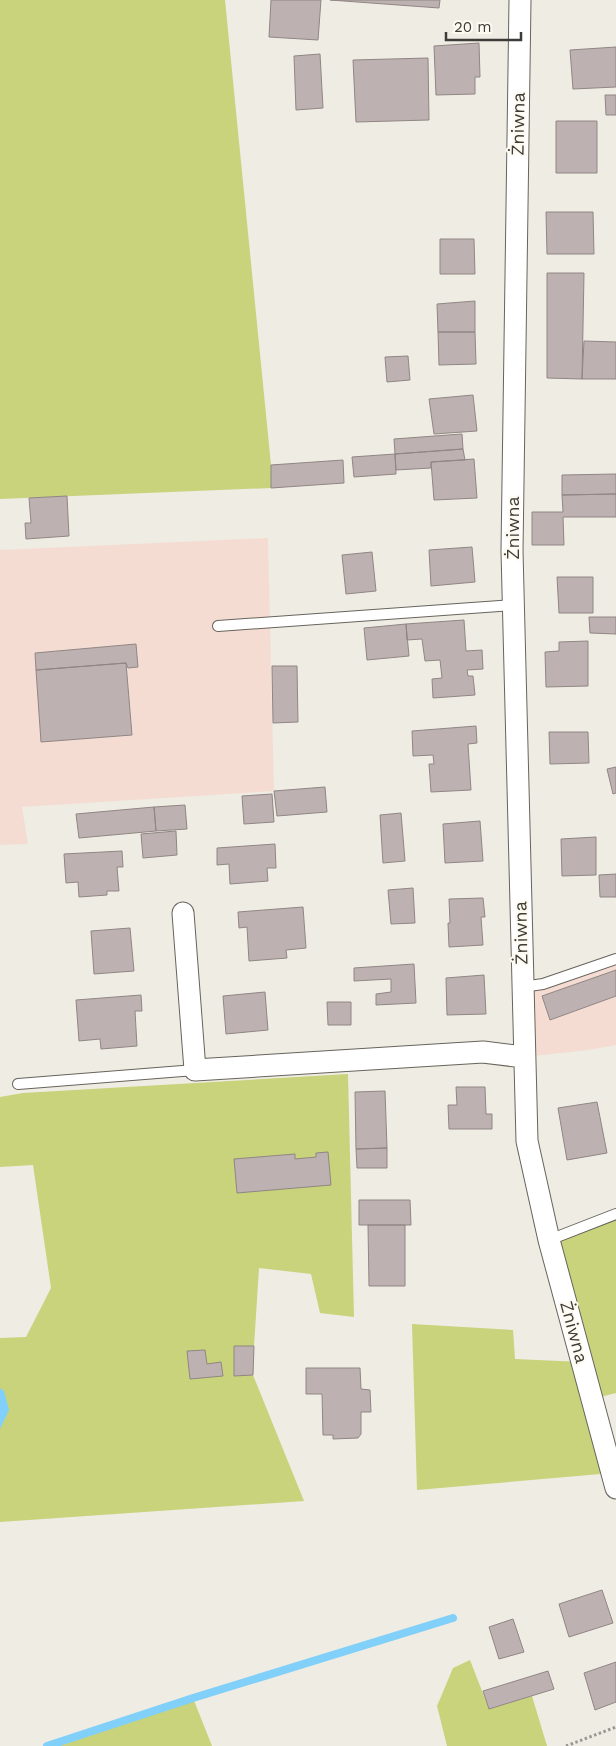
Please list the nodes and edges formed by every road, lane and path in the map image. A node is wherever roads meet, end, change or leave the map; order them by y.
1 (520, 0) edge
2 (513, 606) junction
3 (218, 626) dead end
4 (183, 914) dead end
5 (616, 959) edge
6 (522, 987) junction
7 (524, 1057) junction
8 (195, 1070) junction
9 (18, 1084) dead end
10 (616, 1214) edge
11 (549, 1240) junction
12 (616, 1488) edge
13 (616, 1727) edge
14 (566, 1746) edge

1 - 2 street, Żniwna
2 - 3 lane
2 - 6 street, Żniwna
4 - 8 street
5 - 6 lane
6 - 7 street, Żniwna
7 - 8 street
7 - 11 street, Żniwna
8 - 9 lane
10 - 11 lane
11 - 12 street, Żniwna
13 - 14 path

